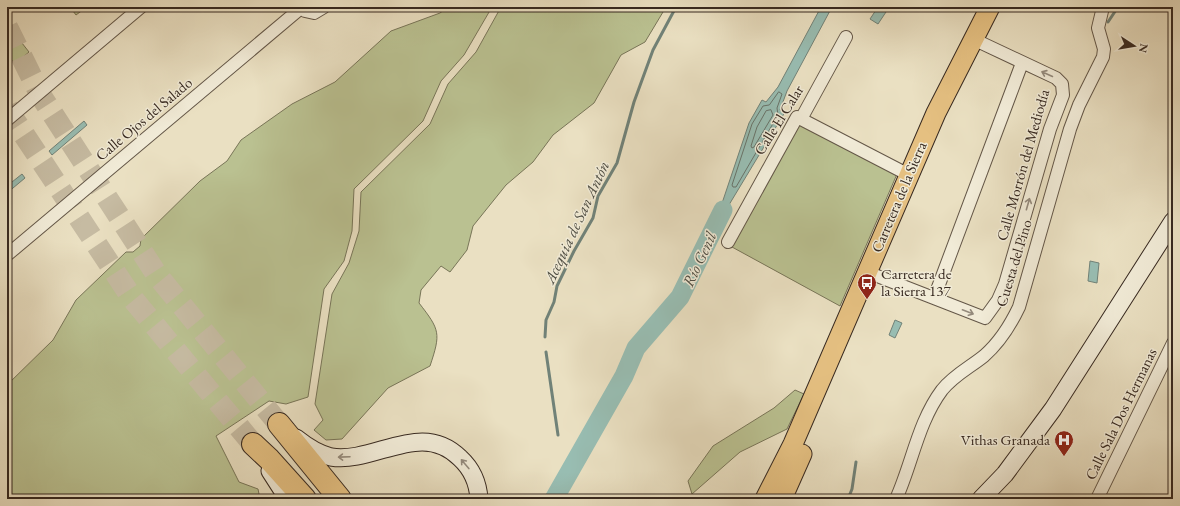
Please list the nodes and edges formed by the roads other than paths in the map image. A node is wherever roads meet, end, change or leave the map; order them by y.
1 (141, 7) edge
2 (324, 7) edge
3 (990, 7) edge
4 (1103, 7) edge
5 (301, 8) edge
6 (846, 37) dead end
7 (973, 39) junction
8 (1022, 63) junction
9 (801, 119) junction
10 (7, 120) edge
11 (909, 174) junction
12 (1173, 221) edge
13 (728, 242) dead end
14 (7, 255) edge
15 (867, 272) junction
16 (934, 298) junction
17 (841, 332) junction
18 (1173, 343) edge
19 (279, 424) joint
20 (253, 444) joint
21 (288, 499) edge
22 (305, 499) edge
23 (340, 499) edge
24 (479, 499) edge
25 (765, 499) edge
26 (782, 499) edge
27 (896, 499) edge
28 (981, 499) edge
29 (1097, 499) edge

1 - 10 street
2 - 5 street
3 - 7 main road, Carretera de la Sierra
4 - 27 street, Cuesta del Pino
5 - 14 street, Calle Ojos del Salado
6 - 9 street, Calle El Calar
7 - 8 street, Calle Morrón del Mediodía
7 - 11 main road, Carretera de la Sierra
8 - 16 street, Calle Morrón del Mediodía
16 -> 8 street, Calle Morrón del Mediodía
9 - 11 street
9 - 13 street, Calle El Calar
11 - 15 main road, Carretera de la Sierra
12 - 28 street
15 - 16 street
15 - 17 main road, Carretera de la Sierra
17 - 25 main road, Carretera de la Sierra
17 - 26 main road
18 - 29 street, Calle Sala Dos Hermanas
19 - 23 highway
24 -> 19 street
20 - 21 street
20 - 22 highway

